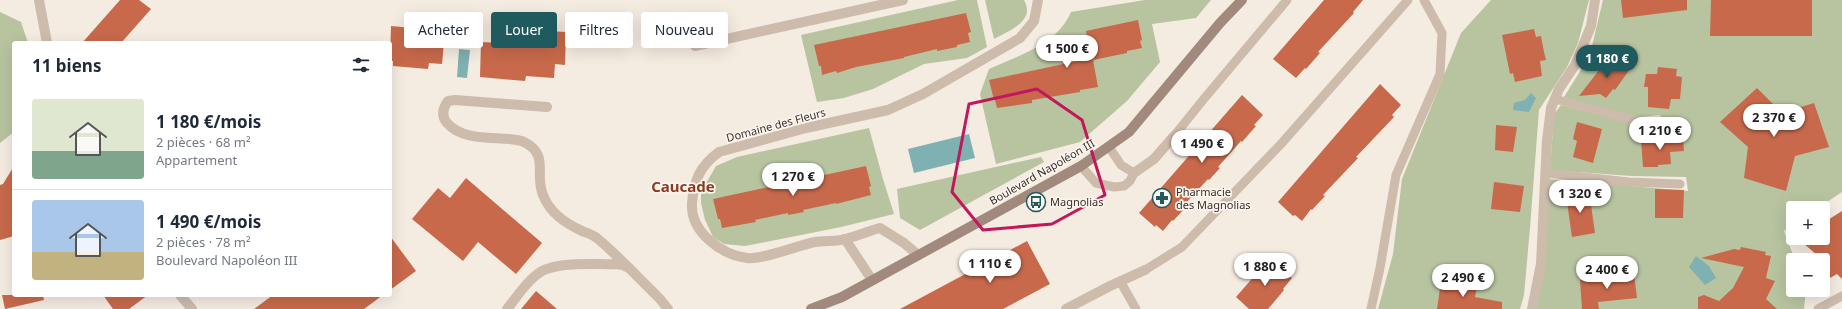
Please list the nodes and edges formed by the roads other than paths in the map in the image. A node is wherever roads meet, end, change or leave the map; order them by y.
1 (39, 0) edge
2 (903, 0) edge
3 (1038, 0) edge
4 (1242, 0) edge
5 (1287, 0) edge
6 (1408, 0) edge
7 (1424, 0) edge
8 (1595, 0) edge
9 (728, 39) edge
10 (47, 41) edge
11 (1555, 99) junction
12 (547, 107) dead end
13 (1666, 129) dead end
14 (1174, 136) joint
15 (1109, 147) junction
16 (1081, 166) junction
17 (1546, 172) junction
18 (1134, 173) junction
19 (1680, 184) dead end
20 (845, 240) junction
21 (918, 255) junction
22 (629, 268) junction
23 (1145, 270) joint
24 (872, 280) junction
25 (1120, 281) junction
26 (1842, 296) edge
27 (182, 297) edge
28 (192, 309) edge
29 (506, 309) edge
30 (668, 309) edge
31 (811, 309) edge
32 (1066, 309) edge
33 (1136, 309) edge
34 (1370, 309) edge
35 (1532, 309) edge
36 (1818, 309) edge

1 - 10 street
2 - 9 street
3 - 20 street, Domaine des Fleurs
4 - 15 main road, Boulevard Napoléon III
5 - 14 lane
6 - 23 lane
7 - 34 lane
8 - 11 street
11 - 13 lane
11 - 17 street
12 - 22 street
14 - 18 street
15 - 16 main road, Boulevard Napoléon III
15 - 18 lane
16 - 18 lane
16 - 21 main road, Boulevard Napoléon III
17 - 19 lane
17 - 35 street
20 - 21 street, Domaine des Fleurs
20 - 24 street
21 - 24 main road, Boulevard Napoléon III
22 - 29 street
22 - 30 street
23 - 25 street
24 - 31 main road, Boulevard Napoléon III
25 - 32 street
25 - 33 lane
26 - 36 lane
27 - 28 street

